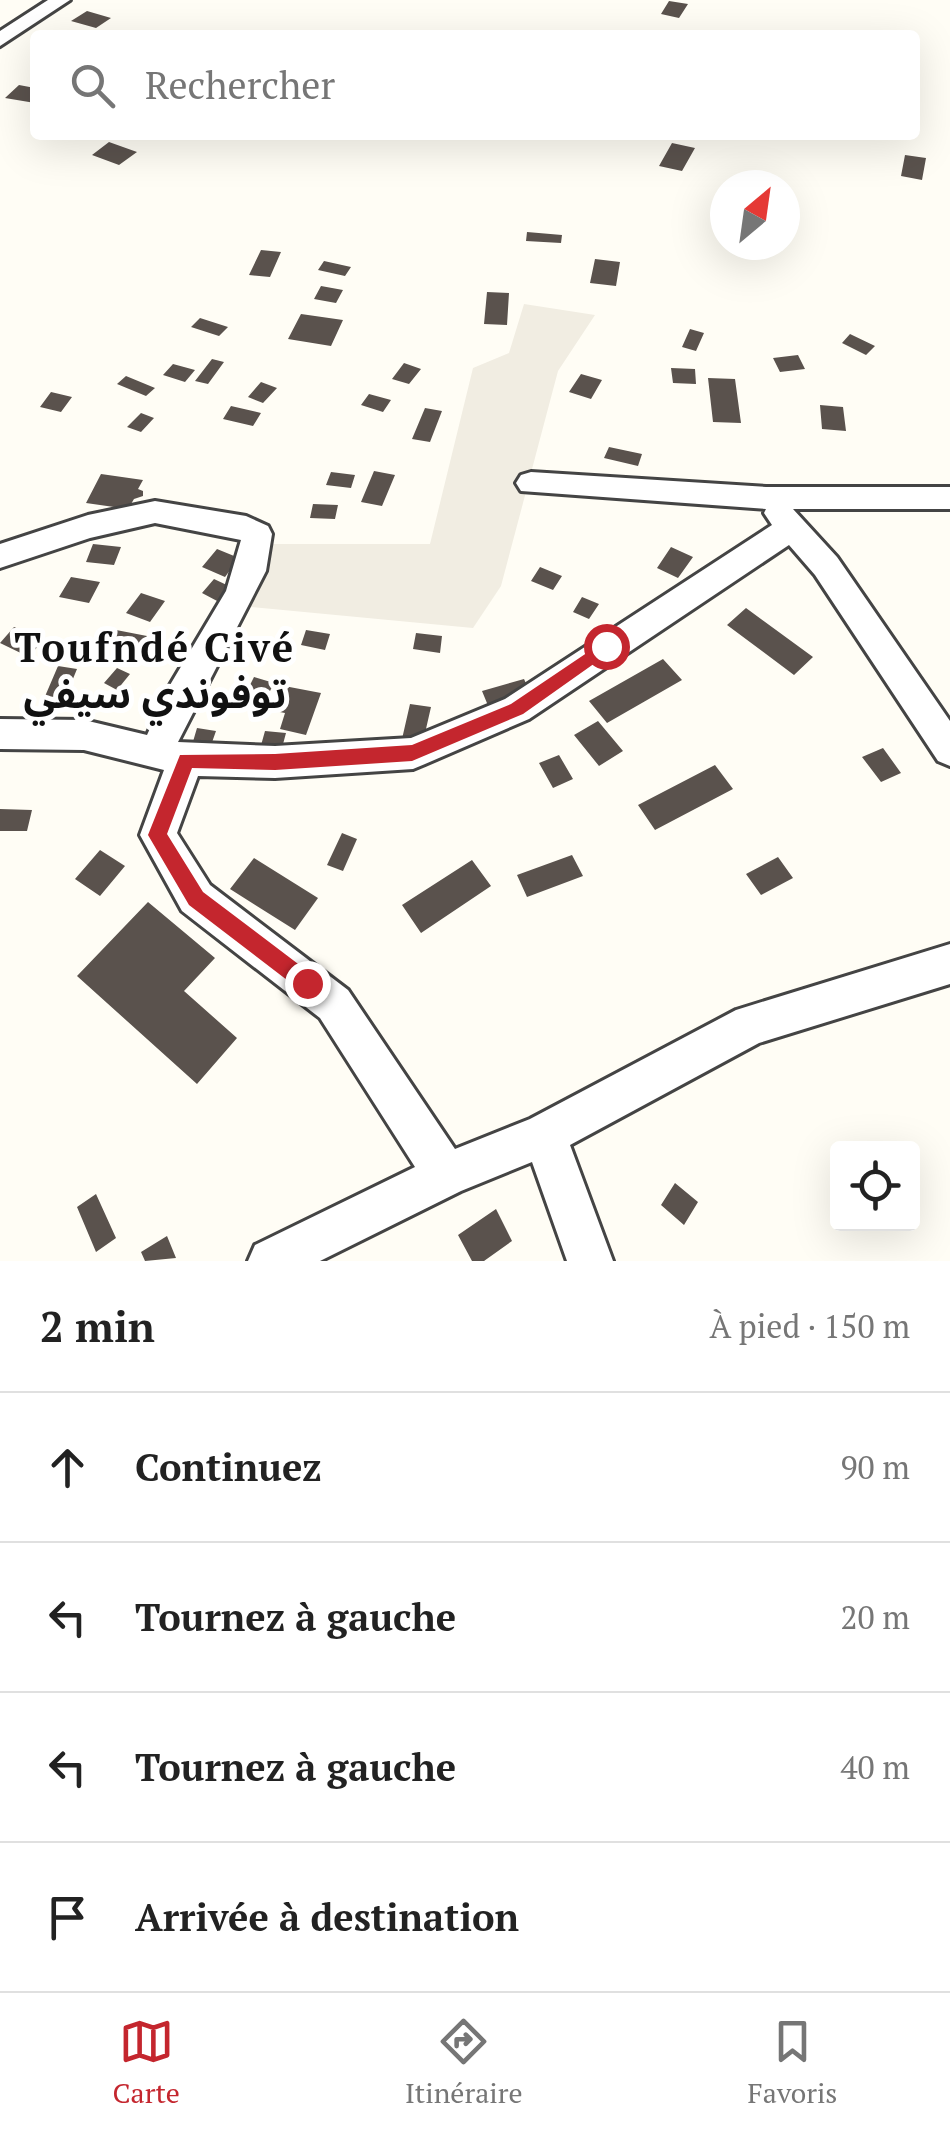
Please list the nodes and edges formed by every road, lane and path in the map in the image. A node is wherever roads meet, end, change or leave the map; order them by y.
1 (61, 0) edge
2 (0, 40) edge
3 (530, 483) dead end
4 (766, 498) junction
5 (950, 498) edge
6 (792, 528) junction
7 (1, 559) edge
8 (0, 734) edge
9 (950, 750) edge
10 (171, 756) junction
11 (950, 964) edge
12 (544, 1135) junction
13 (446, 1175) junction
14 (271, 1261) edge
15 (590, 1261) edge

1 - 2 street
3 - 4 street
4 - 5 street
4 - 6 street
6 - 9 street
6 - 10 street
7 - 10 street
8 - 10 street
10 - 13 street
11 - 12 street
12 - 13 street
12 - 15 street
13 - 14 street

